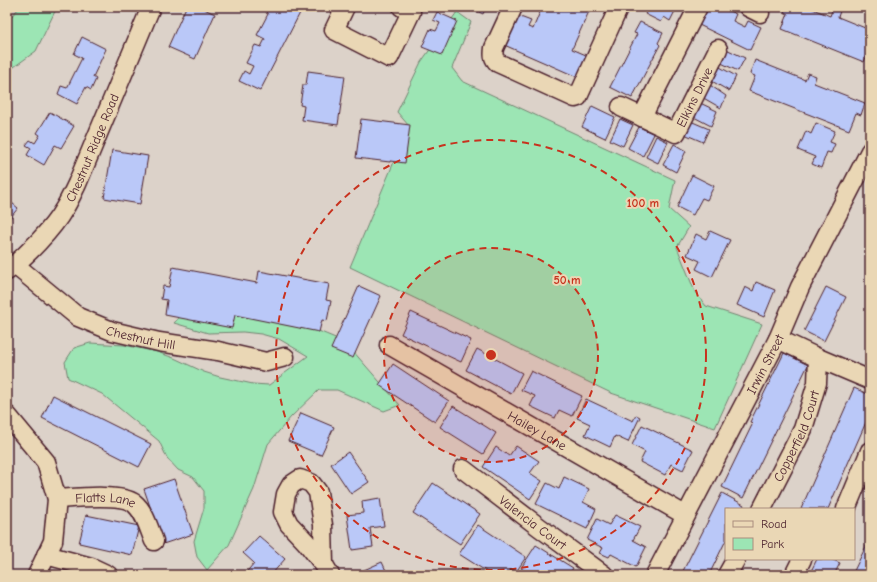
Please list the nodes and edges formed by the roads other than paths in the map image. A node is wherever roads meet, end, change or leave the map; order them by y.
1 (151, 7) edge
2 (345, 7) edge
3 (402, 7) edge
4 (513, 7) edge
5 (619, 7) edge
6 (698, 7) edge
7 (718, 49) dead end
8 (621, 107) dead end
9 (642, 117) junction
10 (870, 151) edge
11 (11, 268) edge
12 (778, 339) junction
13 (389, 345) dead end
14 (285, 357) dead end
15 (818, 358) junction
16 (870, 380) edge
17 (7, 415) edge
18 (870, 451) edge
19 (463, 469) dead end
20 (57, 499) junction
21 (763, 508) edge
22 (846, 508) edge
23 (685, 515) junction
24 (154, 541) dead end
25 (46, 555) junction
26 (735, 560) edge
27 (802, 560) edge
28 (37, 575) edge
29 (108, 575) edge
30 (604, 575) edge
31 (655, 575) edge
32 (727, 575) edge
33 (794, 575) edge

1 - 11 street, Chestnut Ridge Road
2 - 3 street
4 - 5 street
6 - 9 street
7 - 9 street, Elkins Drive
8 - 9 street, Elkins Drive
10 - 12 street, Irwin Street
11 - 14 street, Chestnut Hill
12 - 15 street
12 - 23 street, Irwin Street
13 - 23 street, Hailey Lane
15 - 16 street
15 - 21 street, Copperfield Court
17 - 20 street
18 - 22 street
19 - 30 street, Valencia Court
20 - 24 street, Flatts Lane
20 - 25 street
23 - 31 street, Irwin Street
25 - 28 street
25 - 29 street
26 - 32 street
27 - 33 street

